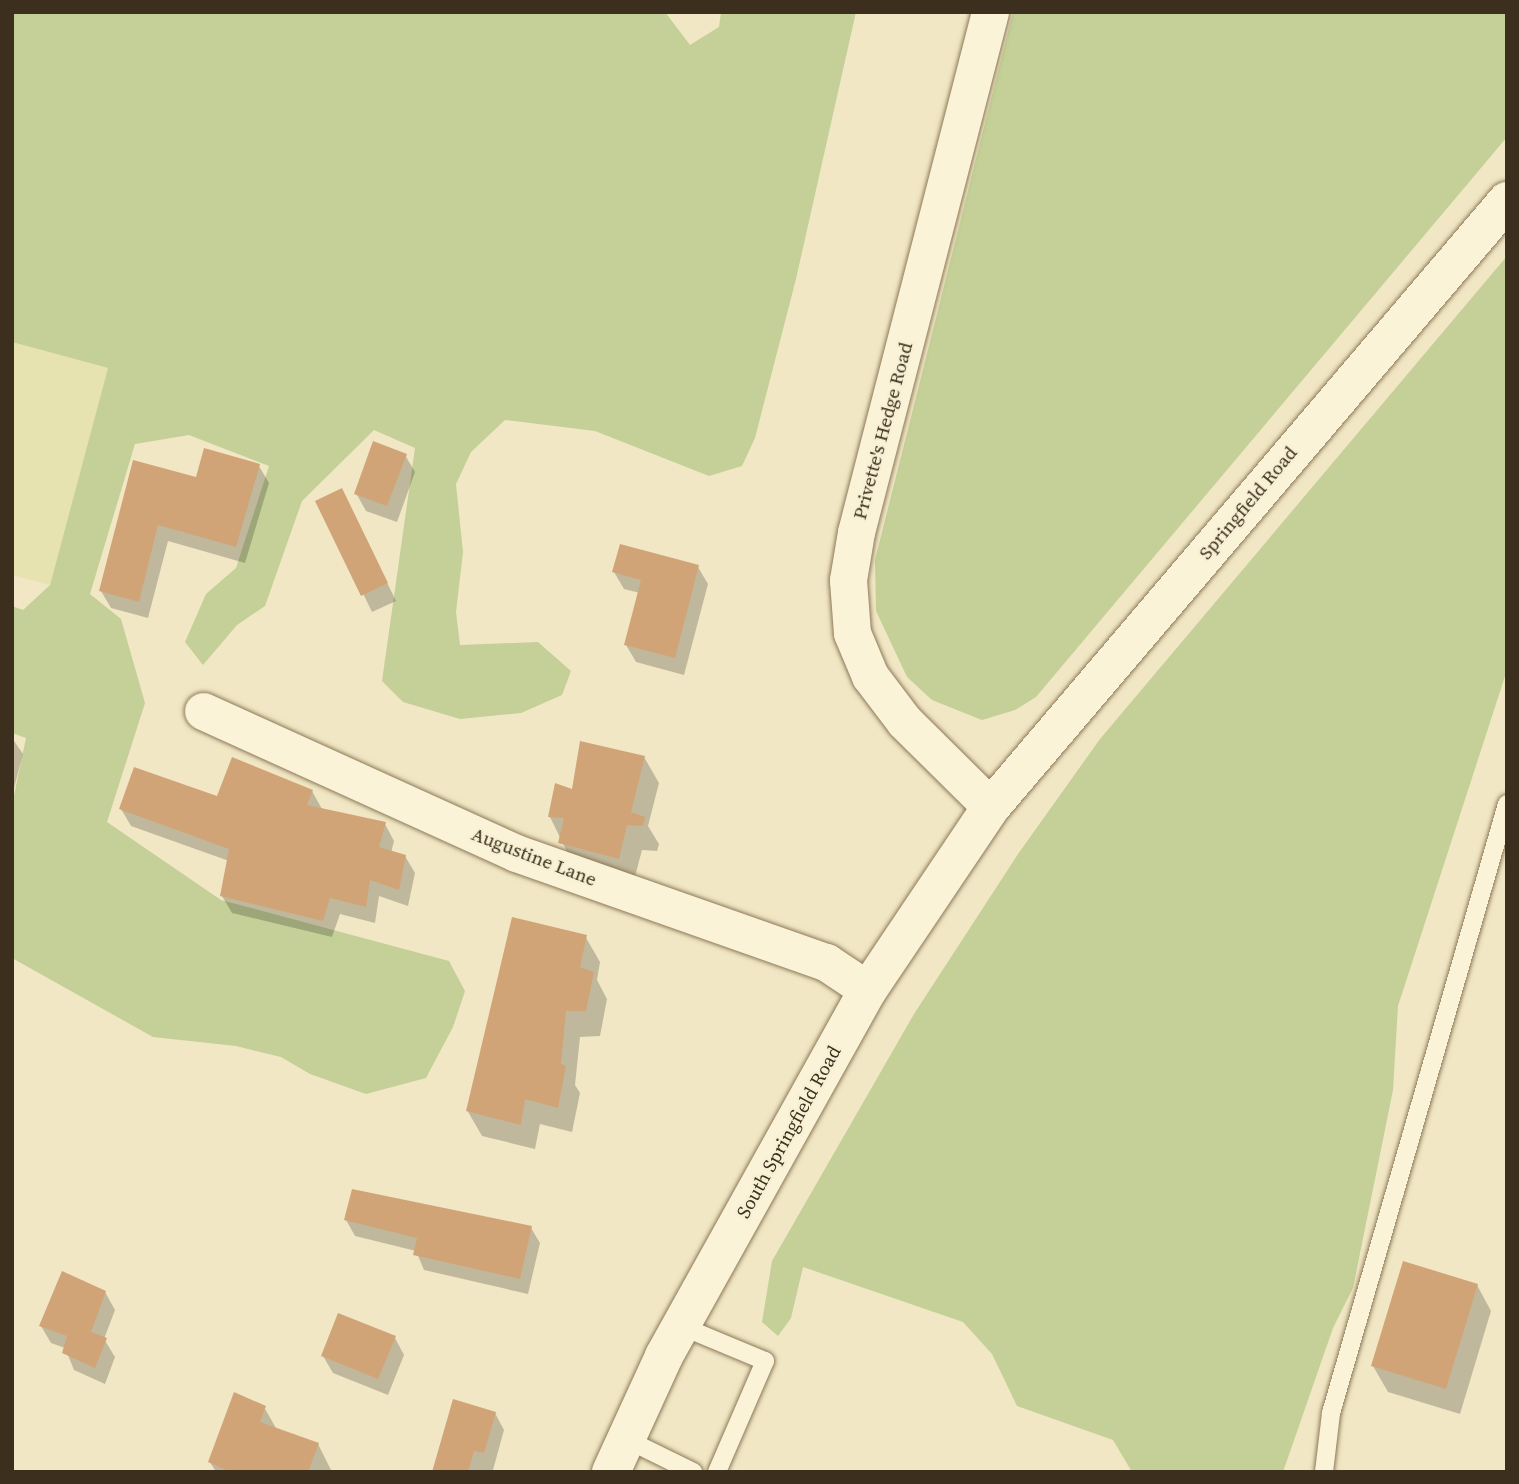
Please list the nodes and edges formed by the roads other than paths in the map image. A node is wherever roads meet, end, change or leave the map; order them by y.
1 (990, 12) edge
2 (1507, 201) edge
3 (203, 711) dead end
4 (1507, 804) edge
5 (991, 807) junction
6 (868, 990) junction
7 (681, 1326) junction
8 (619, 1455) edge
9 (693, 1472) edge
10 (717, 1472) edge
11 (1325, 1472) edge

1 - 5 street, Privette's Hedge Road
2 - 5 main road, Springfield Road
3 - 6 street, Augustine Lane
4 - 11 lane
5 - 6 main road, South Springfield Road
6 - 7 main road, South Springfield Road
7 - 8 main road, South Springfield Road
7 - 10 lane
8 - 9 lane

